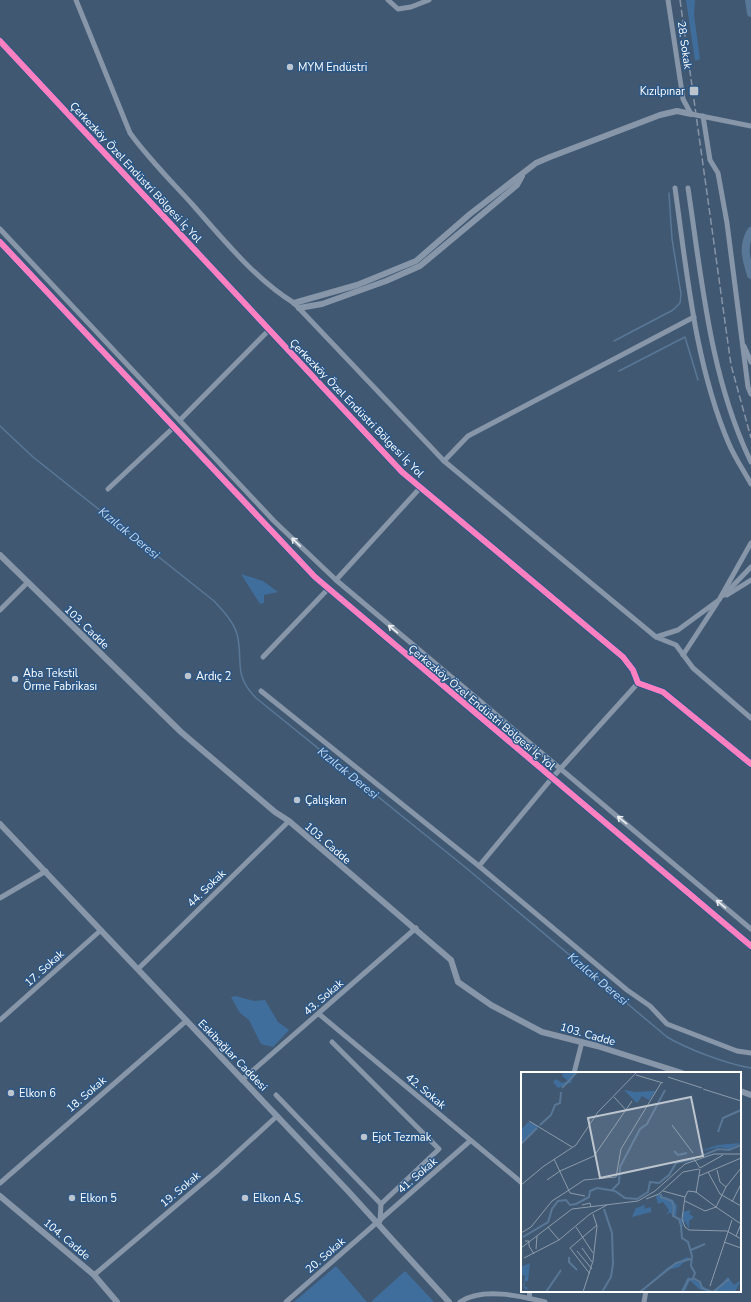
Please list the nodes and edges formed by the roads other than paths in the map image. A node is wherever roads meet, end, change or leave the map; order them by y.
1 (76, 0) edge
2 (388, 0) edge
3 (429, 0) edge
4 (668, 0) edge
5 (0, 41) edge
6 (691, 114) junction
7 (703, 116) junction
8 (749, 124) edge
9 (675, 188) dead end
10 (688, 188) dead end
11 (0, 229) edge
12 (0, 242) edge
13 (297, 306) junction
14 (694, 317) junction
15 (269, 330) junction
16 (741, 339) junction
17 (751, 362) edge
18 (751, 394) edge
19 (180, 420) junction
20 (174, 427) junction
21 (444, 461) junction
22 (751, 462) edge
23 (751, 484) edge
24 (420, 488) junction
25 (108, 489) dead end
26 (751, 543) edge
27 (0, 555) edge
28 (751, 567) edge
29 (336, 580) junction
30 (751, 580) edge
31 (27, 583) junction
32 (328, 589) junction
33 (719, 600) junction
34 (0, 610) edge
35 (656, 637) junction
36 (683, 656) junction
37 (263, 657) dead end
38 (638, 683) junction
39 (261, 691) dead end
40 (751, 718) edge
41 (751, 764) edge
42 (561, 770) junction
43 (552, 778) junction
44 (289, 822) junction
45 (0, 824) edge
46 (479, 866) junction
47 (46, 871) junction
48 (0, 898) edge
49 (416, 928) junction
50 (751, 929) edge
51 (101, 930) junction
52 (751, 946) edge
53 (138, 969) junction
54 (319, 1014) junction
55 (0, 1020) edge
56 (186, 1021) junction
57 (332, 1042) dead end
58 (582, 1042) junction
59 (751, 1053) edge
60 (574, 1072) edge
61 (679, 1072) edge
62 (242, 1080) junction
63 (741, 1091) edge
64 (276, 1095) dead end
65 (751, 1095) edge
66 (277, 1116) junction
67 (470, 1141) junction
68 (521, 1182) edge
69 (0, 1183) edge
70 (0, 1196) edge
71 (381, 1204) junction
72 (379, 1222) junction
73 (94, 1276) junction
74 (530, 1292) edge
75 (646, 1292) edge
76 (529, 1298) junction
77 (117, 1302) edge
78 (286, 1302) edge
79 (449, 1302) edge
80 (460, 1302) edge
81 (545, 1302) edge
82 (644, 1302) edge

1 - 13 street
2 - 3 street
4 - 6 street, 28. Sokak
5 - 15 street, Çerkezköy Özel Endüstri Bölgesi İç Yol
6 - 7 street
6 - 13 street
7 - 8 street
7 - 16 street
9 - 14 street
10 - 22 street
11 - 19 street, Çerkezköy Özel Endüstri Bölgesi İç Yol
12 - 20 street, Çerkezköy Özel Endüstri Bölgesi İç Yol
13 - 21 street
14 - 21 street
14 - 23 street
15 - 19 street
15 - 24 street, Çerkezköy Özel Endüstri Bölgesi İç Yol
16 - 17 street
16 - 18 street
29 -> 19 street, Çerkezköy Özel Endüstri Bölgesi İç Yol
20 - 25 street
20 - 32 street, Çerkezköy Özel Endüstri Bölgesi İç Yol
21 - 35 street
24 - 29 street, Çerkezköy Özel Endüstri Bölgesi İç Yol
24 - 38 street, Çerkezköy Özel Endüstri Bölgesi İç Yol
26 - 33 street
27 - 31 street, 103. Cadde
28 - 33 street
42 -> 29 street, Çerkezköy Özel Endüstri Bölgesi İç Yol
30 - 33 street
31 - 34 street
31 - 44 street, 103. Cadde
32 - 37 street
32 - 43 street, Çerkezköy Özel Endüstri Bölgesi İç Yol
33 - 35 street
33 - 36 street
35 - 36 street
36 - 40 street
38 - 41 street
38 - 42 street, Çerkezköy Özel Endüstri Bölgesi İç Yol
39 - 46 street
42 - 43 street, Çerkezköy Özel Endüstri Bölgesi İç Yol
50 -> 42 street, Çerkezköy Özel Endüstri Bölgesi İç Yol
43 - 46 street, Çerkezköy Özel Endüstri Bölgesi İç Yol
43 - 52 street, Çerkezköy Özel Endüstri Bölgesi İç Yol
44 - 49 street, 103. Cadde
44 - 53 street, 44. Sokak
45 - 47 street, Eskibağlar Caddesi
46 - 59 street
47 - 48 street
47 - 51 street, Eskibağlar Caddesi
49 - 54 street, 43. Sokak
49 - 58 street, 103. Cadde
51 - 53 street, Eskibağlar Caddesi
51 - 55 street, 17. Sokak
53 - 56 street, Eskibağlar Caddesi
54 - 62 street, 43. Sokak
54 - 67 street, 42. Sokak
56 - 62 street, Eskibağlar Caddesi
56 - 69 street, 18. Sokak
57 - 71 street
58 - 60 street
58 - 61 street, 103. Cadde
62 - 66 street, Eskibağlar Caddesi
63 - 65 street
64 - 71 street
66 - 72 street, Eskibağlar Caddesi
66 - 73 street, 19. Sokak
67 - 68 street, 42. Sokak
67 - 72 street, 41. Sokak
70 - 73 street, 104. Cadde
71 - 72 street
72 - 78 street, 20. Sokak
72 - 79 street, Eskibağlar Caddesi
73 - 77 street, 104. Cadde
74 - 76 street
75 - 82 street
76 - 80 street
76 - 81 street

